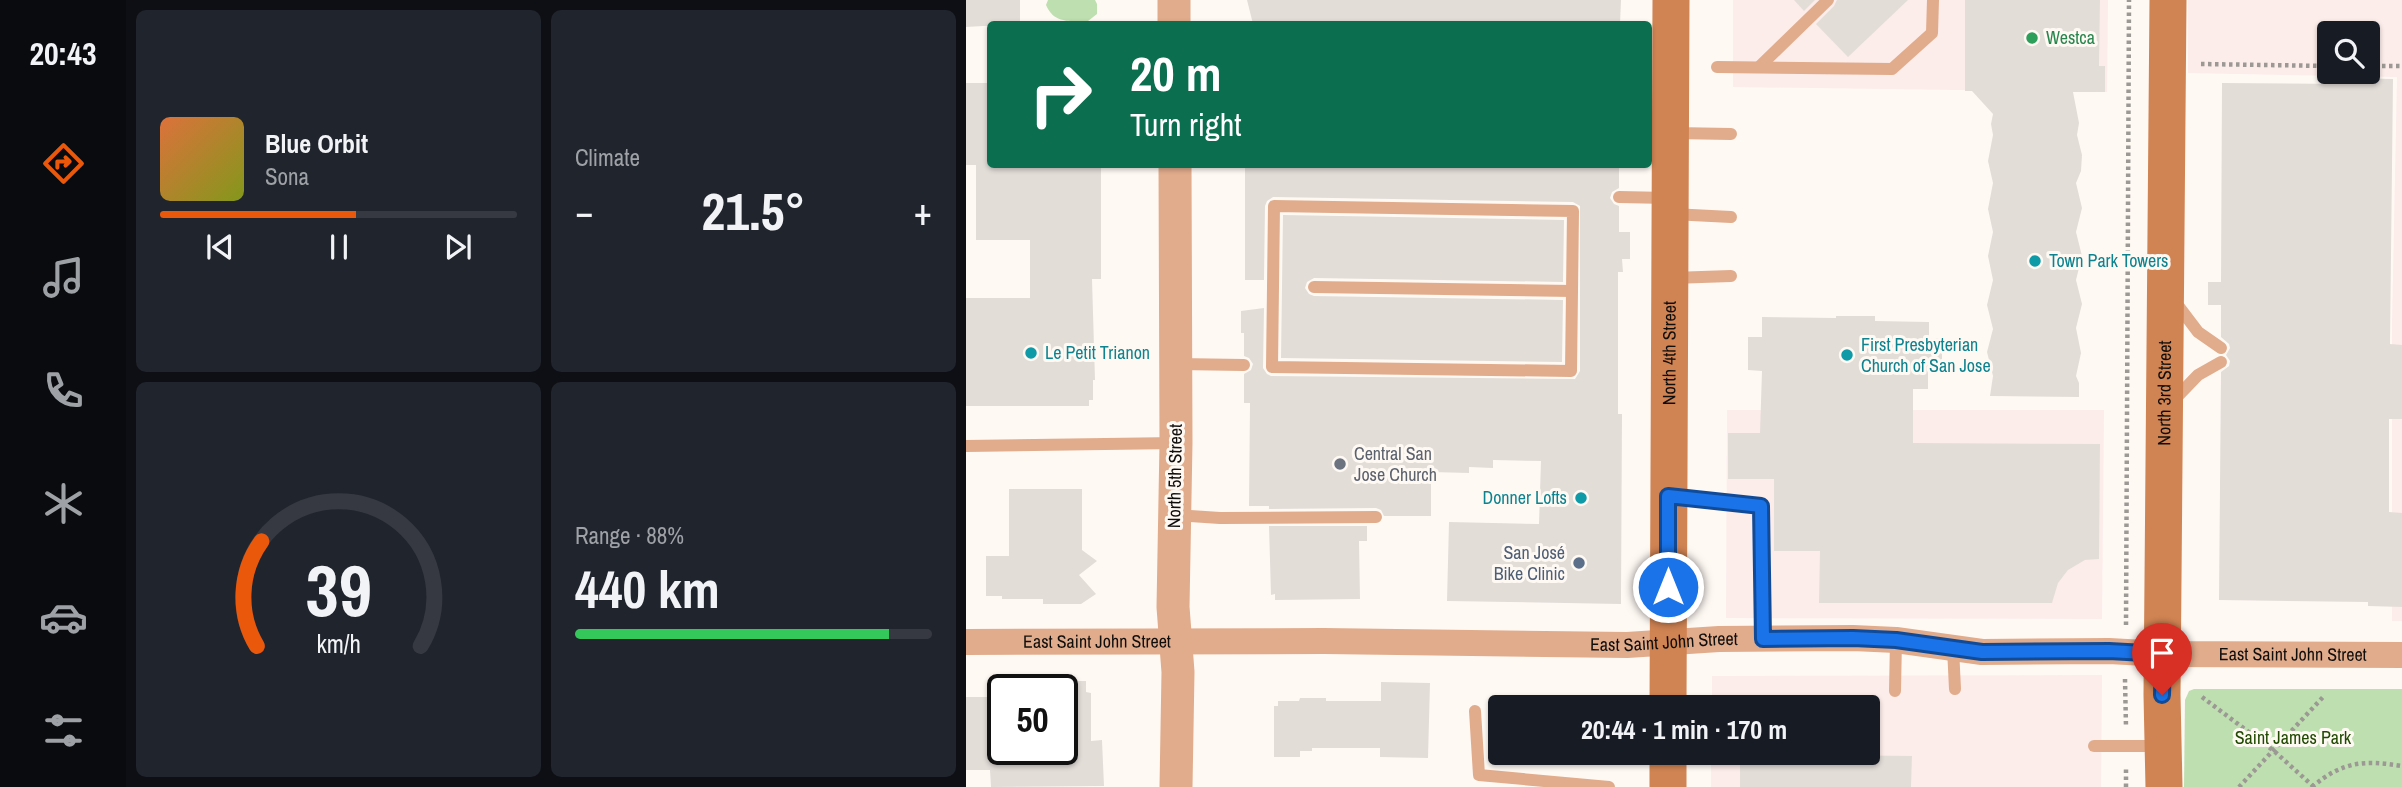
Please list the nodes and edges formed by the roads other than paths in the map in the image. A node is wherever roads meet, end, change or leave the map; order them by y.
1 (1174, 0) edge
2 (1671, 0) edge
3 (1828, 0) edge
4 (1933, 0) edge
5 (2168, 0) edge
6 (1174, 21) edge
7 (1717, 67) dead end
8 (1759, 67) junction
9 (1670, 134) junction
10 (1731, 134) dead end
11 (1175, 168) edge
12 (1619, 197) dead end
13 (1670, 206) junction
14 (1731, 217) dead end
15 (1731, 276) dead end
16 (1670, 279) junction
17 (1314, 287) dead end
18 (2166, 288) junction
19 (1572, 291) junction
20 (2221, 348) dead end
21 (2221, 362) dead end
22 (1176, 365) junction
23 (1244, 365) dead end
24 (2165, 411) junction
25 (1176, 443) junction
26 (966, 446) edge
27 (1668, 496) junction
28 (1175, 515) junction
29 (1376, 517) dead end
30 (1763, 639) junction
31 (1896, 640) junction
32 (966, 642) edge
33 (1175, 642) junction
34 (1667, 642) junction
35 (1953, 648) junction
36 (2163, 654) junction
37 (2402, 655) edge
38 (1955, 689) dead end
39 (1895, 691) dead end
40 (1668, 695) edge
41 (1475, 712) dead end
42 (2094, 746) dead end
43 (2164, 746) junction
44 (1668, 765) edge
45 (1176, 787) edge
46 (1609, 787) edge
47 (1668, 787) edge
48 (2164, 787) edge

1 - 6 street
2 - 9 main road, North 4th Street
3 - 8 lane
4 - 8 lane
5 - 18 main road, North 3rd Street
7 - 8 lane
9 - 10 lane
9 - 13 main road, North 4th Street
11 - 22 street, North 5th Street
12 - 13 lane
13 - 14 lane
13 - 16 main road, North 4th Street
15 - 16 lane
16 - 27 main road, North 4th Street
17 - 19 lane
18 - 20 lane
18 - 24 main road, North 3rd Street
19 - 19 lane
21 - 24 lane
22 - 23 lane
22 - 25 street, North 5th Street
24 - 36 main road, North 3rd Street
25 - 26 lane
25 - 28 street, North 5th Street
27 - 30 lane
27 - 34 main road, North 4th Street
28 - 29 lane
28 - 33 street, North 5th Street
30 - 31 street, East Saint John Street
30 - 34 street, East Saint John Street
31 - 35 street, East Saint John Street
31 - 39 lane
32 - 33 street, East Saint John Street
33 - 34 street, East Saint John Street
33 - 45 street, North 5th Street
34 - 40 main road, North 4th Street
35 - 36 street, East Saint John Street
35 - 38 lane
36 - 37 street, East Saint John Street
36 - 43 main road, North 3rd Street
41 - 46 lane
42 - 43 lane
43 - 48 main road, North 3rd Street
44 - 47 main road

